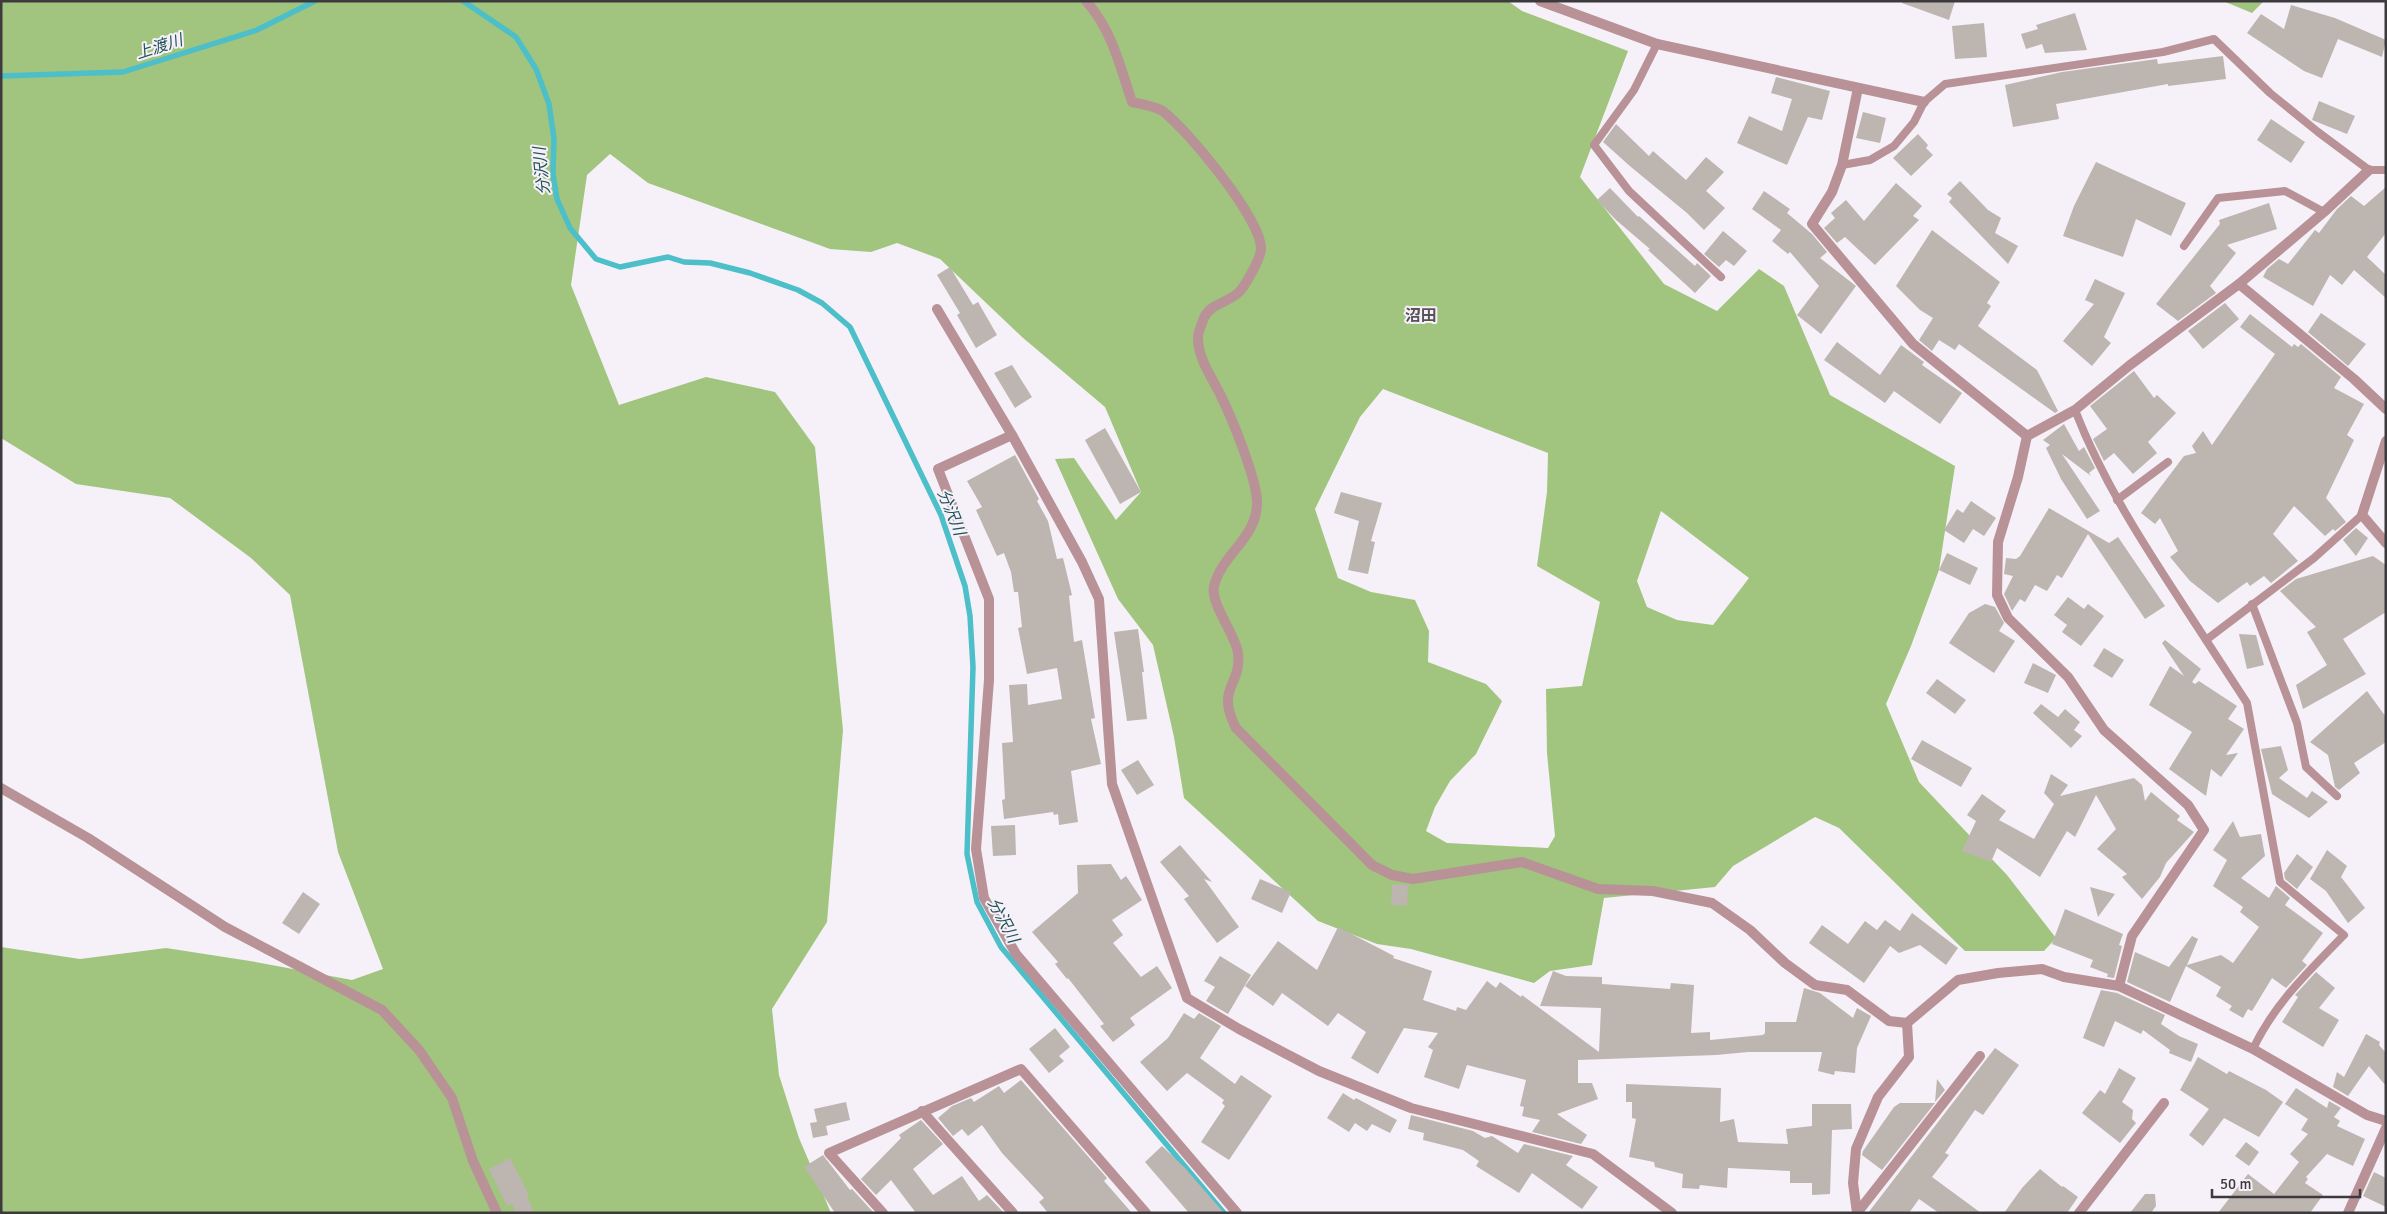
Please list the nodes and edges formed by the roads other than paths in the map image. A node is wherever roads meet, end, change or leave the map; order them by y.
1 (1086, 1) edge
2 (1540, 1) edge
3 (1657, 44) junction
4 (1858, 88) junction
5 (1924, 102) junction
6 (1842, 165) junction
7 (2369, 170) junction
8 (2386, 170) edge
9 (2324, 212) junction
10 (2184, 246) dead end
11 (1721, 277) dead end
12 (2239, 284) junction
13 (938, 309) dead end
14 (2386, 409) edge
15 (2075, 410) junction
16 (1012, 435) junction
17 (2027, 436) junction
18 (2386, 441) edge
19 (2168, 462) dead end
20 (2117, 500) junction
21 (2362, 515) junction
22 (2386, 543) edge
23 (2252, 604) junction
24 (2206, 640) junction
25 (1, 788) edge
26 (2337, 796) dead end
27 (2118, 986) junction
28 (1906, 1023) junction
29 (2253, 1050) junction
30 (1980, 1056) dead end
31 (2164, 1103) dead end
32 (922, 1111) junction
33 (2386, 1120) edge
34 (2386, 1128) edge
35 (497, 1213) edge
36 (883, 1213) edge
37 (1013, 1213) edge
38 (1146, 1213) edge
39 (1237, 1213) edge
40 (1672, 1213) edge
41 (1857, 1213) edge
42 (2079, 1213) edge
43 (2348, 1213) edge

1 - 28 street
2 - 3 street
3 - 4 street
3 - 11 lane
4 - 5 street
4 - 6 street
5 - 6 lane
5 - 7 lane
6 - 17 street
7 - 8 lane
7 - 9 street
9 - 10 lane
9 - 12 street
12 - 14 street
12 - 15 street
13 - 16 street
15 - 17 street
15 - 20 lane
16 - 39 street
16 - 40 street
17 - 27 street
18 - 21 street
19 - 20 lane
20 - 24 lane
21 - 22 street
21 - 23 lane
23 - 24 lane
23 - 26 lane
24 - 29 lane
25 - 35 street
27 - 28 street
27 - 29 street
28 - 41 street
29 - 33 street
30 - 41 street
31 - 42 street
32 - 36 street
32 - 37 street
32 - 38 street
34 - 43 street

